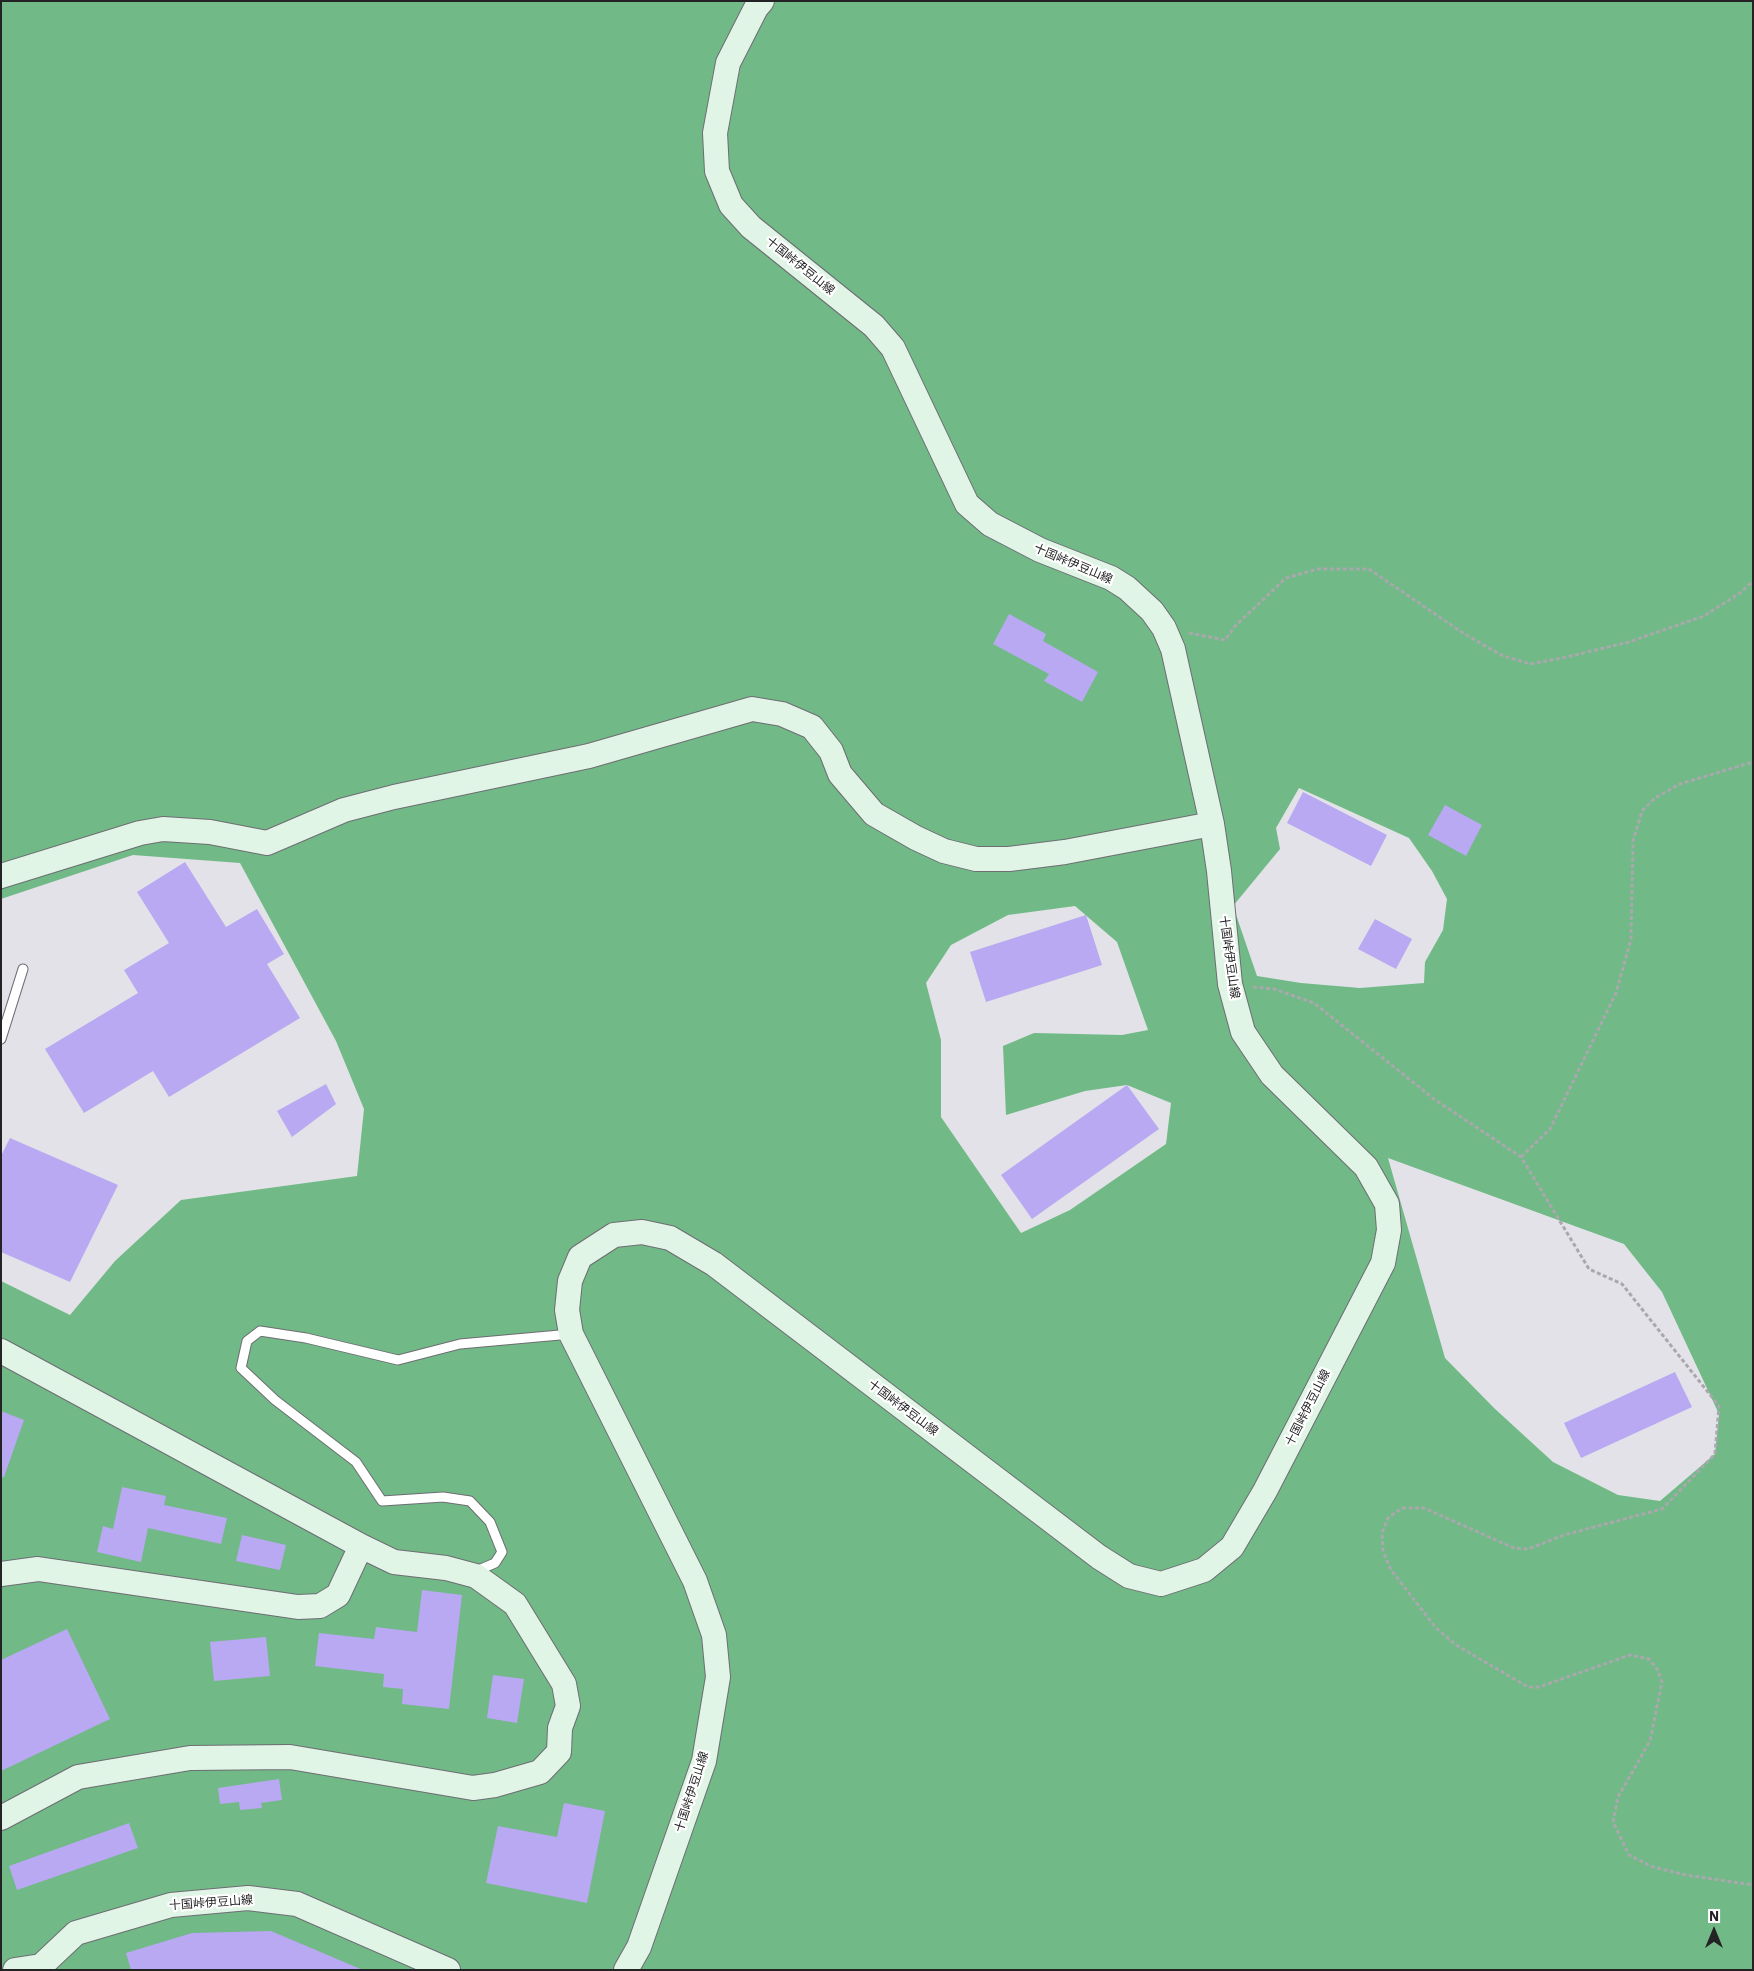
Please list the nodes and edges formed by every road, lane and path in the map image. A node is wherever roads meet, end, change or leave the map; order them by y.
1 (762, 1) edge
2 (1753, 581) edge
3 (1164, 628) junction
4 (1753, 762) edge
5 (1212, 824) junction
6 (1, 876) edge
7 (23, 969) dead end
8 (1230, 984) junction
9 (1, 1039) edge
10 (1521, 1157) junction
11 (571, 1334) junction
12 (1, 1351) edge
13 (361, 1546) junction
14 (1, 1574) edge
15 (469, 1574) junction
16 (1, 1818) edge
17 (1753, 1885) edge
18 (42, 1969) edge
19 (15, 1970) edge
20 (448, 1970) edge
21 (626, 1970) edge

1 - 3 main road, 十国峠伊豆山線
2 - 3 path
3 - 5 main road, 十国峠伊豆山線
4 - 10 path
5 - 6 main road
5 - 8 main road, 十国峠伊豆山線
7 - 9 lane
8 - 10 path
8 - 11 main road, 十国峠伊豆山線
10 - 17 path
11 - 15 lane
11 - 21 main road, 十国峠伊豆山線
12 - 13 main road
13 - 14 main road
13 - 15 main road
15 - 16 main road
18 - 19 main road
18 - 20 main road, 十国峠伊豆山線

